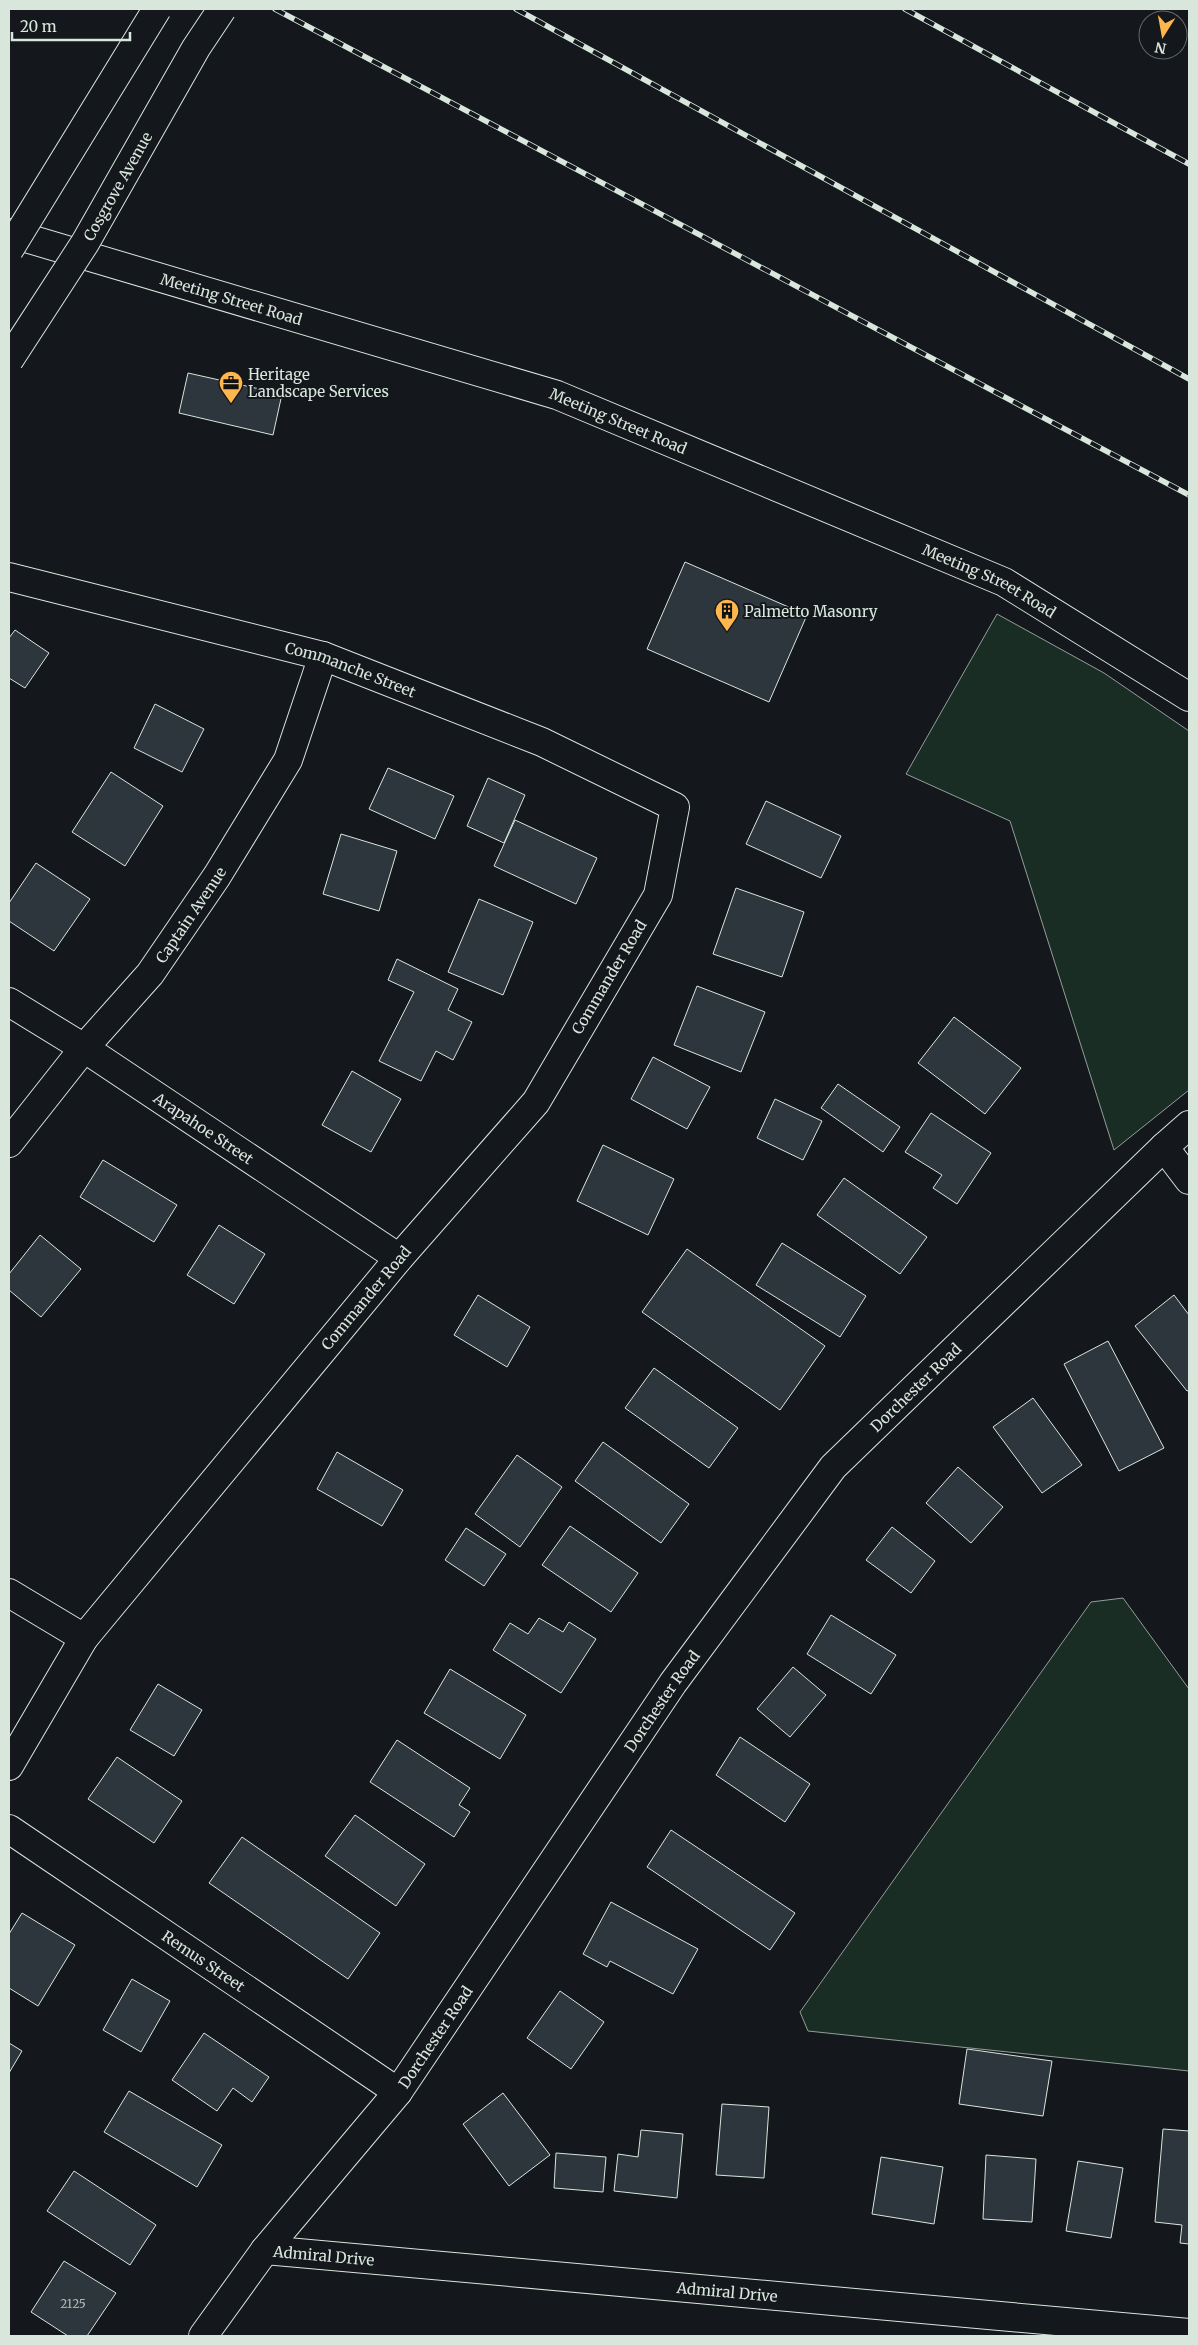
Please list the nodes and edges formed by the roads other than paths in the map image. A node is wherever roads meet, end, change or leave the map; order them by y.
1 (157, 9) edge
2 (222, 9) edge
3 (9, 234) edge
4 (9, 250) edge
5 (9, 360) edge
6 (9, 577) edge
7 (323, 656) junction
8 (1189, 697) edge
9 (675, 807) joint
10 (9, 1002) edge
11 (84, 1048) junction
12 (1189, 1125) edge
13 (9, 1143) edge
14 (1164, 1147) junction
15 (1189, 1180) edge
16 (399, 1258) junction
17 (9, 1593) edge
18 (84, 1638) junction
19 (9, 1766) edge
20 (9, 1829) edge
21 (398, 2092) junction
22 (265, 2250) junction
23 (1189, 2333) edge
24 (203, 2336) edge

1 - 4 street, bridge
2 - 5 street, Cosgrove Avenue, bridge
3 - 8 street, Meeting Street Road
6 - 7 street, Commanche Street
7 - 9 street, Commanche Street
7 - 11 street, Captain Avenue
9 - 16 street, Commander Road
10 - 11 street, Arapahoe Street
11 - 13 street, Captain Avenue
11 - 16 street, Arapahoe Street
12 - 14 street, Dorchester Road
14 - 15 street
14 - 21 street, Dorchester Road
16 - 18 street, Commander Road
17 - 18 street
18 - 19 street, Commander Road
20 - 21 street, Remus Street
21 - 22 street, Dorchester Road
22 - 23 street, Admiral Drive
22 - 24 street, Dorchester Road

